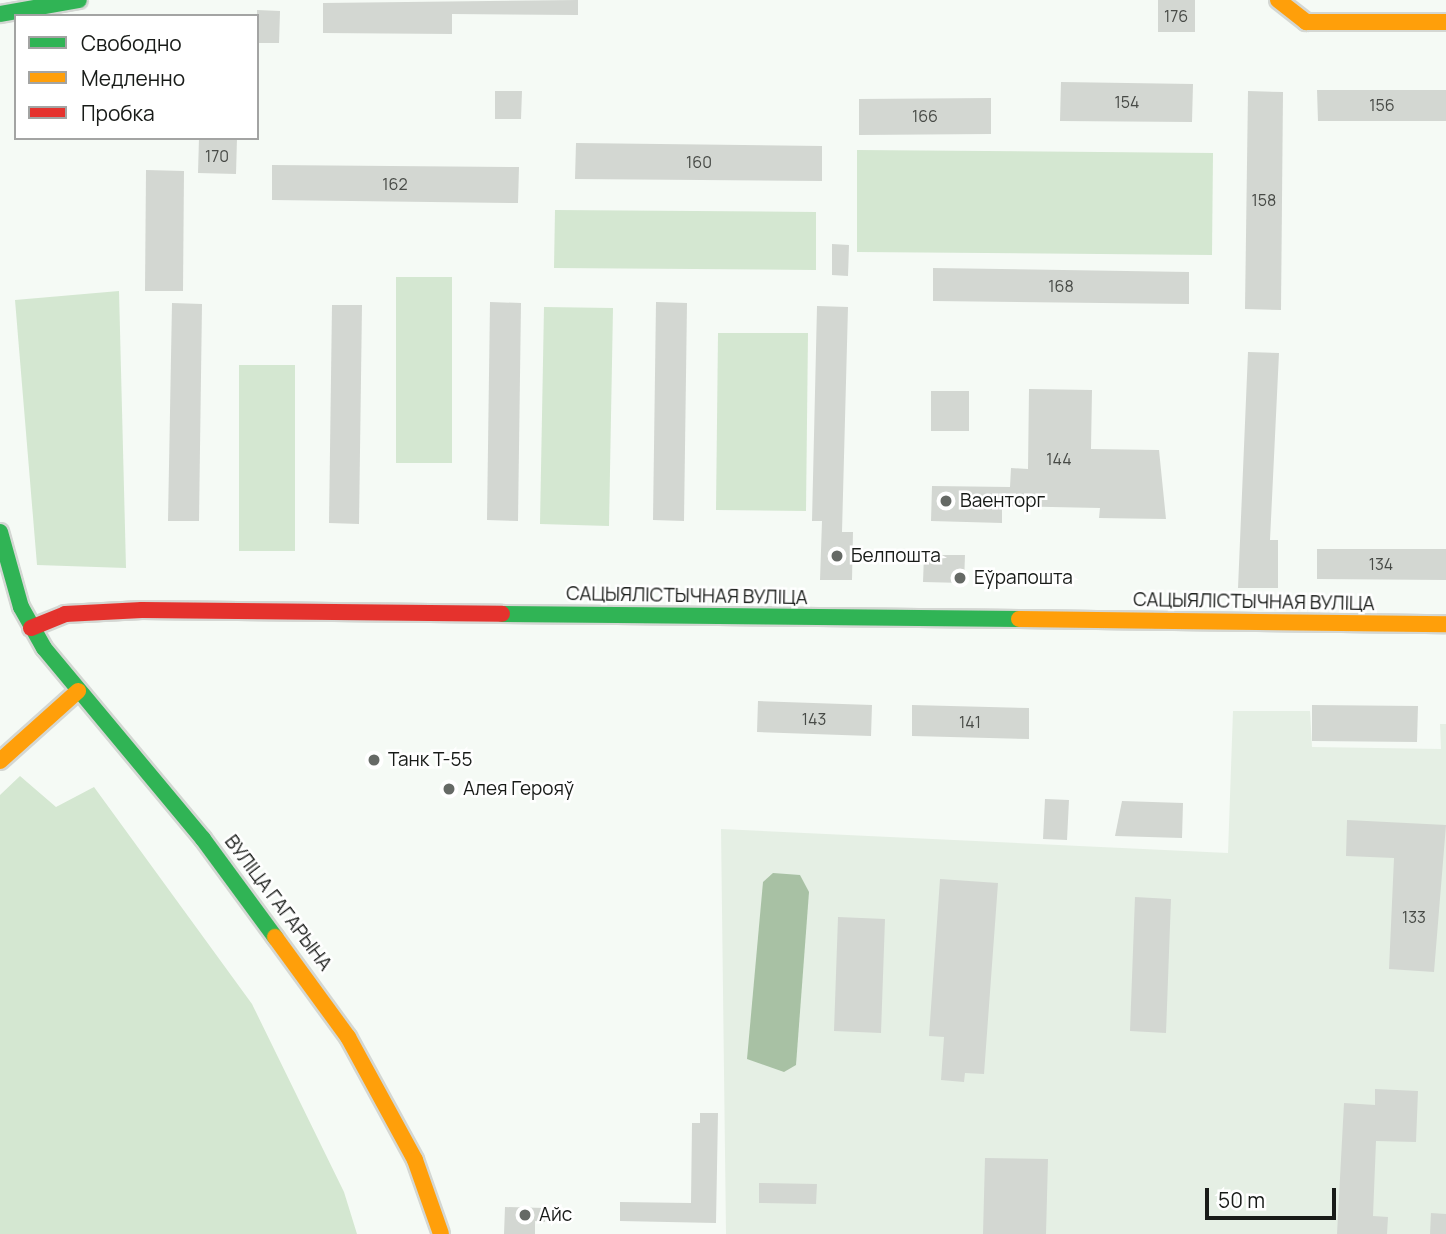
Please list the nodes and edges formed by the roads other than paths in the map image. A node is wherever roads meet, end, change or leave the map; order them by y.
1 (79, 0) edge
2 (1278, 0) edge
3 (0, 14) edge
4 (1446, 22) edge
5 (0, 532) edge
6 (1446, 624) edge
7 (31, 628) junction
8 (78, 691) junction
9 (0, 761) edge
10 (441, 1234) edge

1 - 3 main road
2 - 4 main road
5 - 7 main road
6 - 7 main road, САЦЫЯЛІСТЫЧНАЯ ВУЛІЦА
7 - 8 main road, ВУЛІЦА ГАГАРЫНА
8 - 9 main road
8 - 10 main road, ВУЛІЦА ГАГАРЫНА

